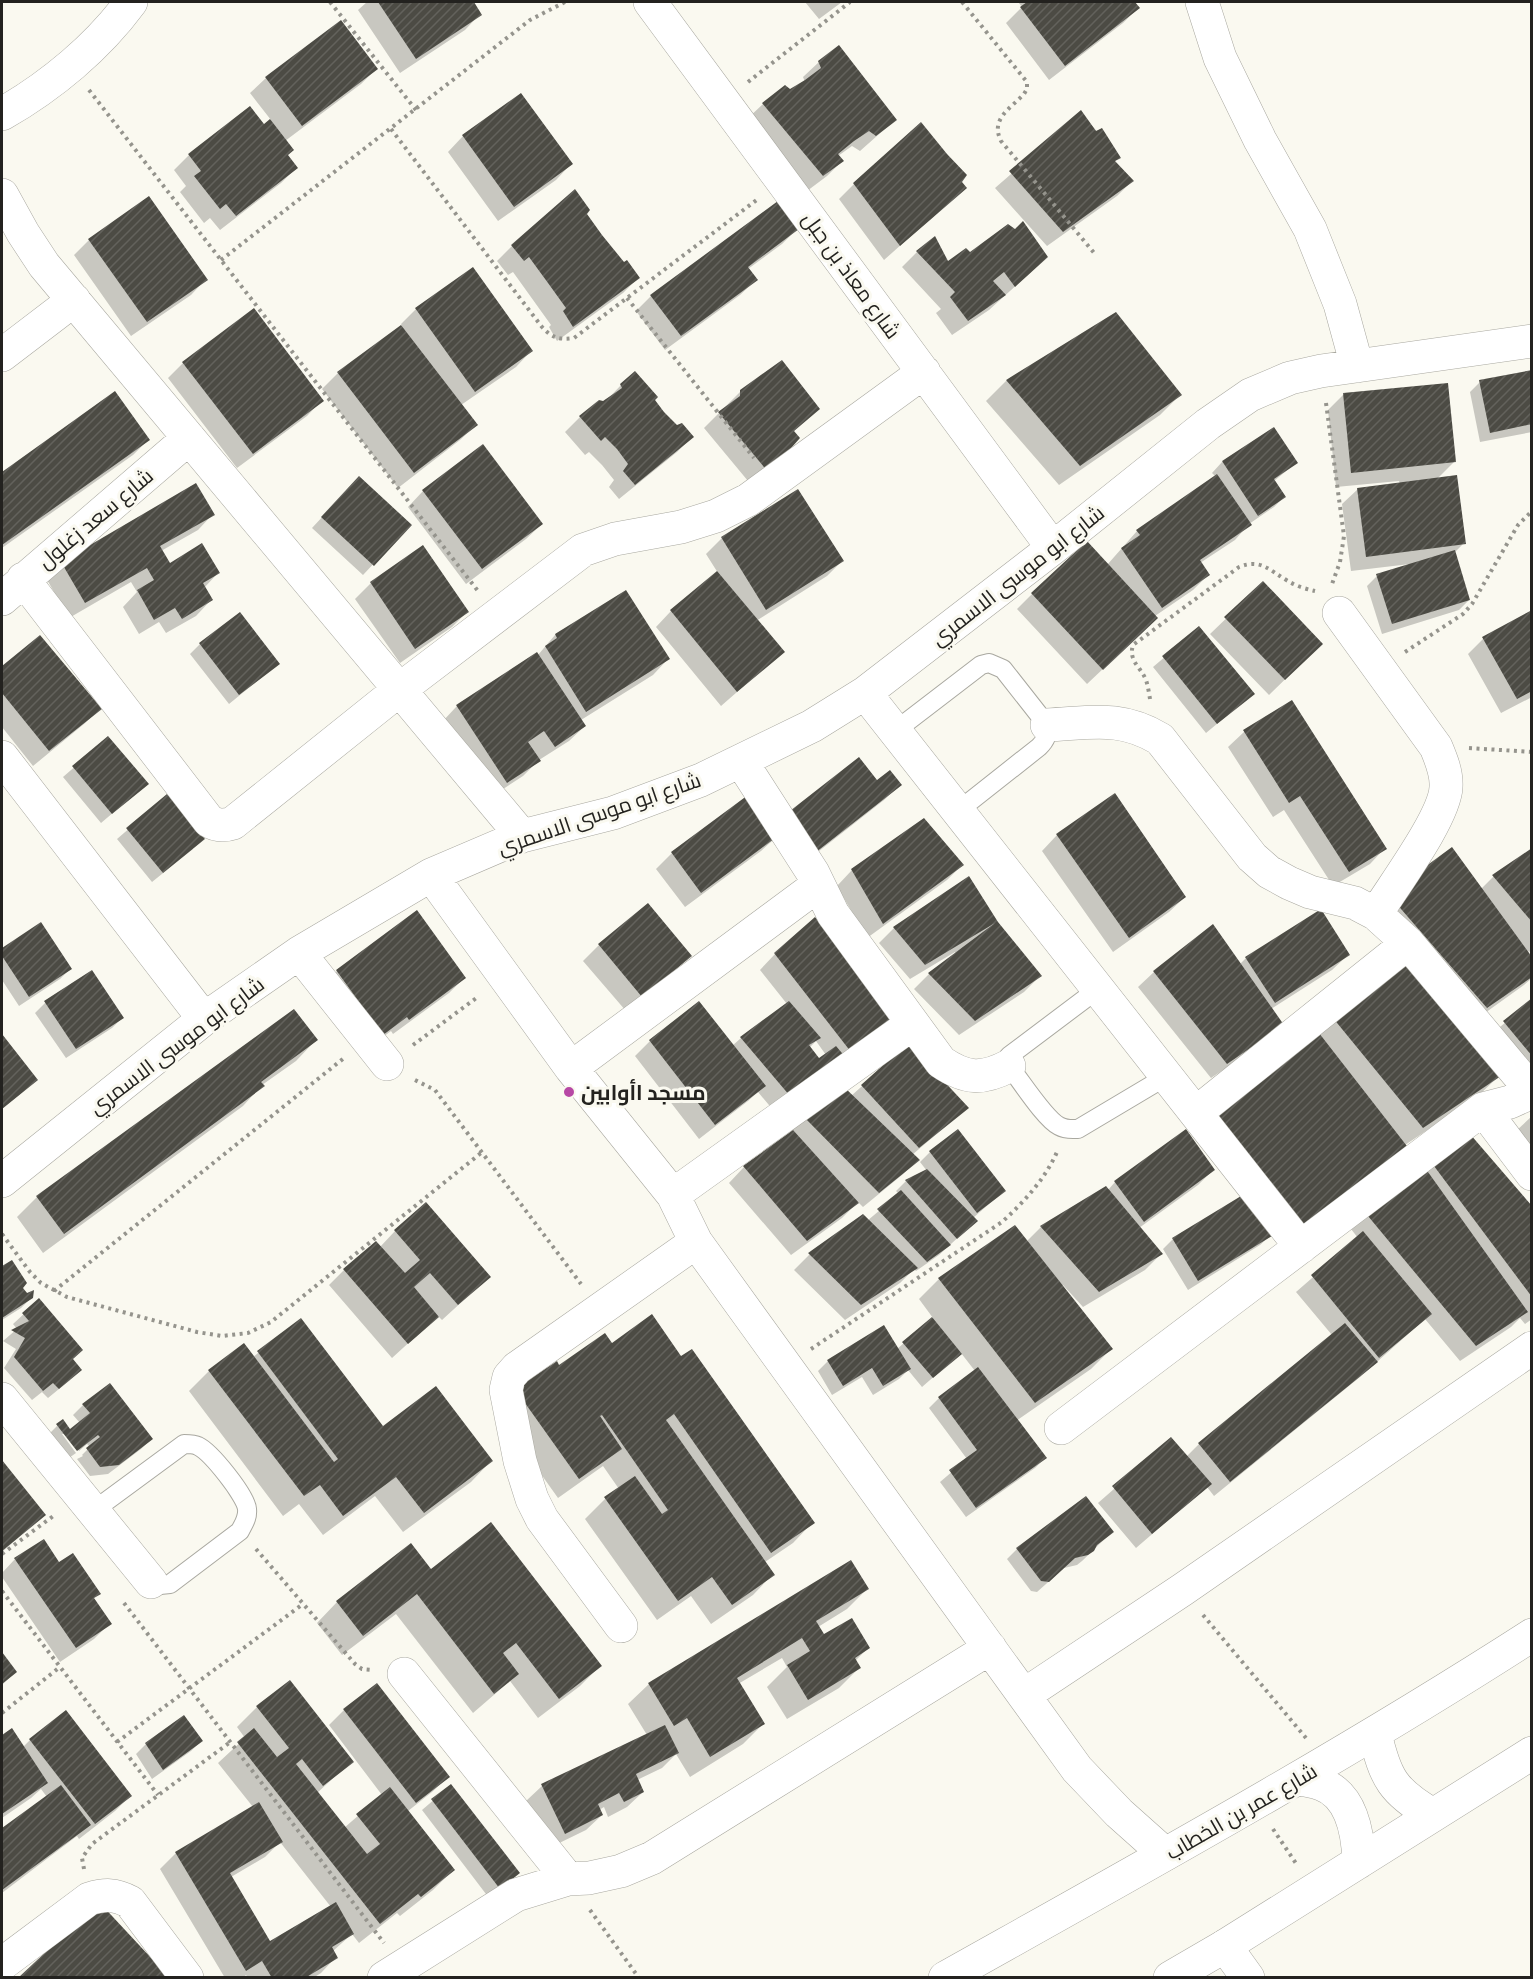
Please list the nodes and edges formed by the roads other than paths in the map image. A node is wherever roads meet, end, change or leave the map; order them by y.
1 (131, 2) edge
2 (650, 2) edge
3 (1203, 2) edge
4 (2, 114) edge
5 (2, 195) edge
6 (74, 300) junction
7 (1532, 341) edge
8 (2, 355) edge
9 (1357, 366) junction
10 (924, 372) junction
11 (189, 438) junction
12 (1053, 548) junction
13 (12, 589) edge
14 (1335, 604) road end
15 (399, 690) junction
16 (865, 693) junction
17 (1047, 725) junction
18 (895, 731) junction
19 (2, 758) edge
20 (741, 761) junction
21 (958, 811) junction
22 (522, 836) junction
23 (430, 875) junction
24 (818, 885) junction
25 (1376, 914) junction
26 (1408, 944) junction
27 (299, 953) junction
28 (1098, 989) junction
29 (204, 1019) junction
30 (912, 1024) junction
31 (387, 1064) road end
32 (1009, 1066) junction
33 (571, 1068) junction
34 (1167, 1076) junction
35 (1532, 1091) edge
36 (1483, 1109) junction
37 (1196, 1113) junction
38 (1532, 1174) edge
39 (2, 1181) edge
40 (673, 1195) junction
41 (696, 1242) junction
42 (1301, 1246) junction
43 (1532, 1348) edge
44 (2, 1399) edge
45 (1060, 1428) dead end
46 (87, 1504) junction
47 (151, 1582) joint
48 (621, 1626) dead end
49 (1532, 1635) edge
50 (990, 1648) junction
51 (404, 1674) road end
52 (1024, 1695) junction
53 (1375, 1733) junction
54 (1532, 1753) edge
55 (1298, 1779) junction
56 (1434, 1815) junction
57 (1165, 1854) junction
58 (1359, 1862) junction
59 (568, 1879) junction
60 (1225, 1946) junction
61 (2, 1964) edge
62 (393, 1972) edge
63 (186, 1977) edge
64 (945, 1977) edge
65 (1170, 1977) edge
66 (1248, 1977) edge

1 - 4 street
2 - 10 street, شارع معاذ بن جبل
3 - 9 street
5 - 6 street
6 - 8 street
6 - 11 street
7 - 9 street, شارع ابو موسى الاسمري
9 - 12 street, شارع ابو موسى الاسمري
10 - 12 street, شارع معاذ بن جبل
10 - 15 street
11 - 13 street, شارع سعد زغلول
11 - 15 street
12 - 16 street, شارع ابو موسى الاسمري
13 - 15 street
14 - 25 street
15 - 22 street
16 - 18 street
16 - 20 street, شارع ابو موسى الاسمري
17 - 18 lane
17 - 21 lane
17 - 25 street
18 - 21 street
19 - 29 street
20 - 22 street, شارع ابو موسى الاسمري
20 - 24 street
21 - 28 street
22 - 23 street, شارع ابو موسى الاسمري
23 - 27 street, شارع ابو موسى الاسمري
23 - 33 street
24 - 30 street
24 - 33 street
25 - 26 street
26 - 35 street
26 - 37 street
27 - 29 street, شارع ابو موسى الاسمري
27 - 31 street
28 - 32 lane
28 - 34 street
29 - 39 street, شارع ابو موسى الاسمري
30 - 32 street
30 - 40 street
32 - 34 lane
33 - 40 street
34 - 37 street
35 - 36 street
36 - 38 street
36 - 42 street
37 - 42 street
40 - 41 street
41 - 48 street
41 - 50 street
42 - 45 street
43 - 52 street
44 - 46 street
46 - 47 street
46 - 47 lane
49 - 53 street, شارع عمر بن الخطاب
50 - 52 street
50 - 59 street
51 - 59 street
52 - 57 street
53 - 55 street, شارع عمر بن الخطاب
53 - 56 street
54 - 56 street
55 - 57 street, شارع عمر بن الخطاب
55 - 58 street
56 - 58 street
57 - 64 street, شارع عمر بن الخطاب
58 - 60 street
59 - 62 street
60 - 65 street
60 - 66 street
61 - 63 street

